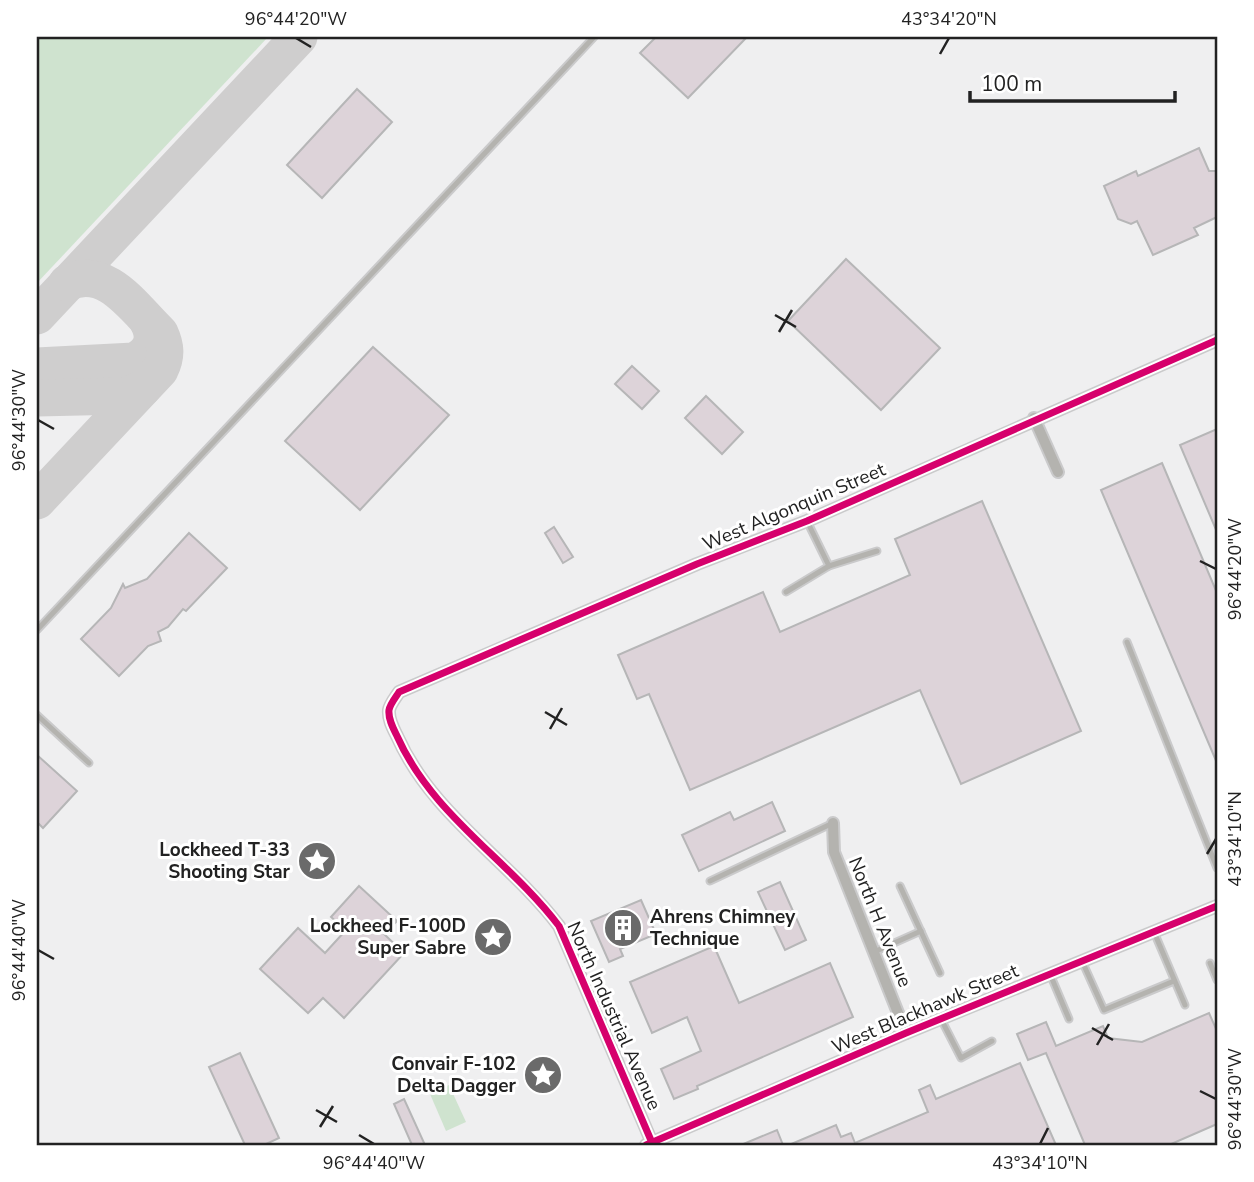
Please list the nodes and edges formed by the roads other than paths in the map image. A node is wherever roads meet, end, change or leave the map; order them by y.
1 (594, 37) edge
2 (1217, 340) edge
3 (1034, 418) junction
4 (1058, 472) dead end
5 (807, 521) junction
6 (877, 551) dead end
7 (829, 566) junction
8 (786, 593) dead end
9 (37, 630) edge
10 (1127, 642) dead end
11 (389, 708) joint
12 (37, 715) edge
13 (89, 763) dead end
14 (833, 823) joint
15 (1217, 868) edge
16 (710, 881) dead end
17 (900, 886) dead end
18 (1217, 906) edge
19 (921, 931) junction
20 (1154, 932) junction
21 (874, 953) junction
22 (1082, 961) junction
23 (1210, 963) dead end
24 (940, 974) dead end
25 (1050, 974) junction
26 (1217, 980) edge
27 (1174, 981) junction
28 (1185, 1005) dead end
29 (941, 1019) junction
30 (1069, 1019) dead end
31 (906, 1033) junction
32 (992, 1041) dead end
33 (650, 1144) edge

1 - 9 lane
2 - 3 street, West Algonquin Street
3 - 4 street
3 - 5 street, West Algonquin Street
5 - 7 lane
5 - 11 street, West Algonquin Street
6 - 7 lane
7 - 8 lane
10 - 15 lane
11 - 33 street, North Industrial Avenue
12 - 13 lane
14 - 16 lane
14 - 21 street, North H Avenue
17 - 19 lane
18 - 20 street, West Blackhawk Street
19 - 21 lane
19 - 24 lane
20 - 22 street, West Blackhawk Street
20 - 27 lane
21 - 31 street, North H Avenue
22 - 25 street, West Blackhawk Street
22 - 27 lane
23 - 26 lane
25 - 29 street, West Blackhawk Street
25 - 30 lane
27 - 28 lane
29 - 31 street, West Blackhawk Street
29 - 32 lane
31 - 33 street, West Blackhawk Street

